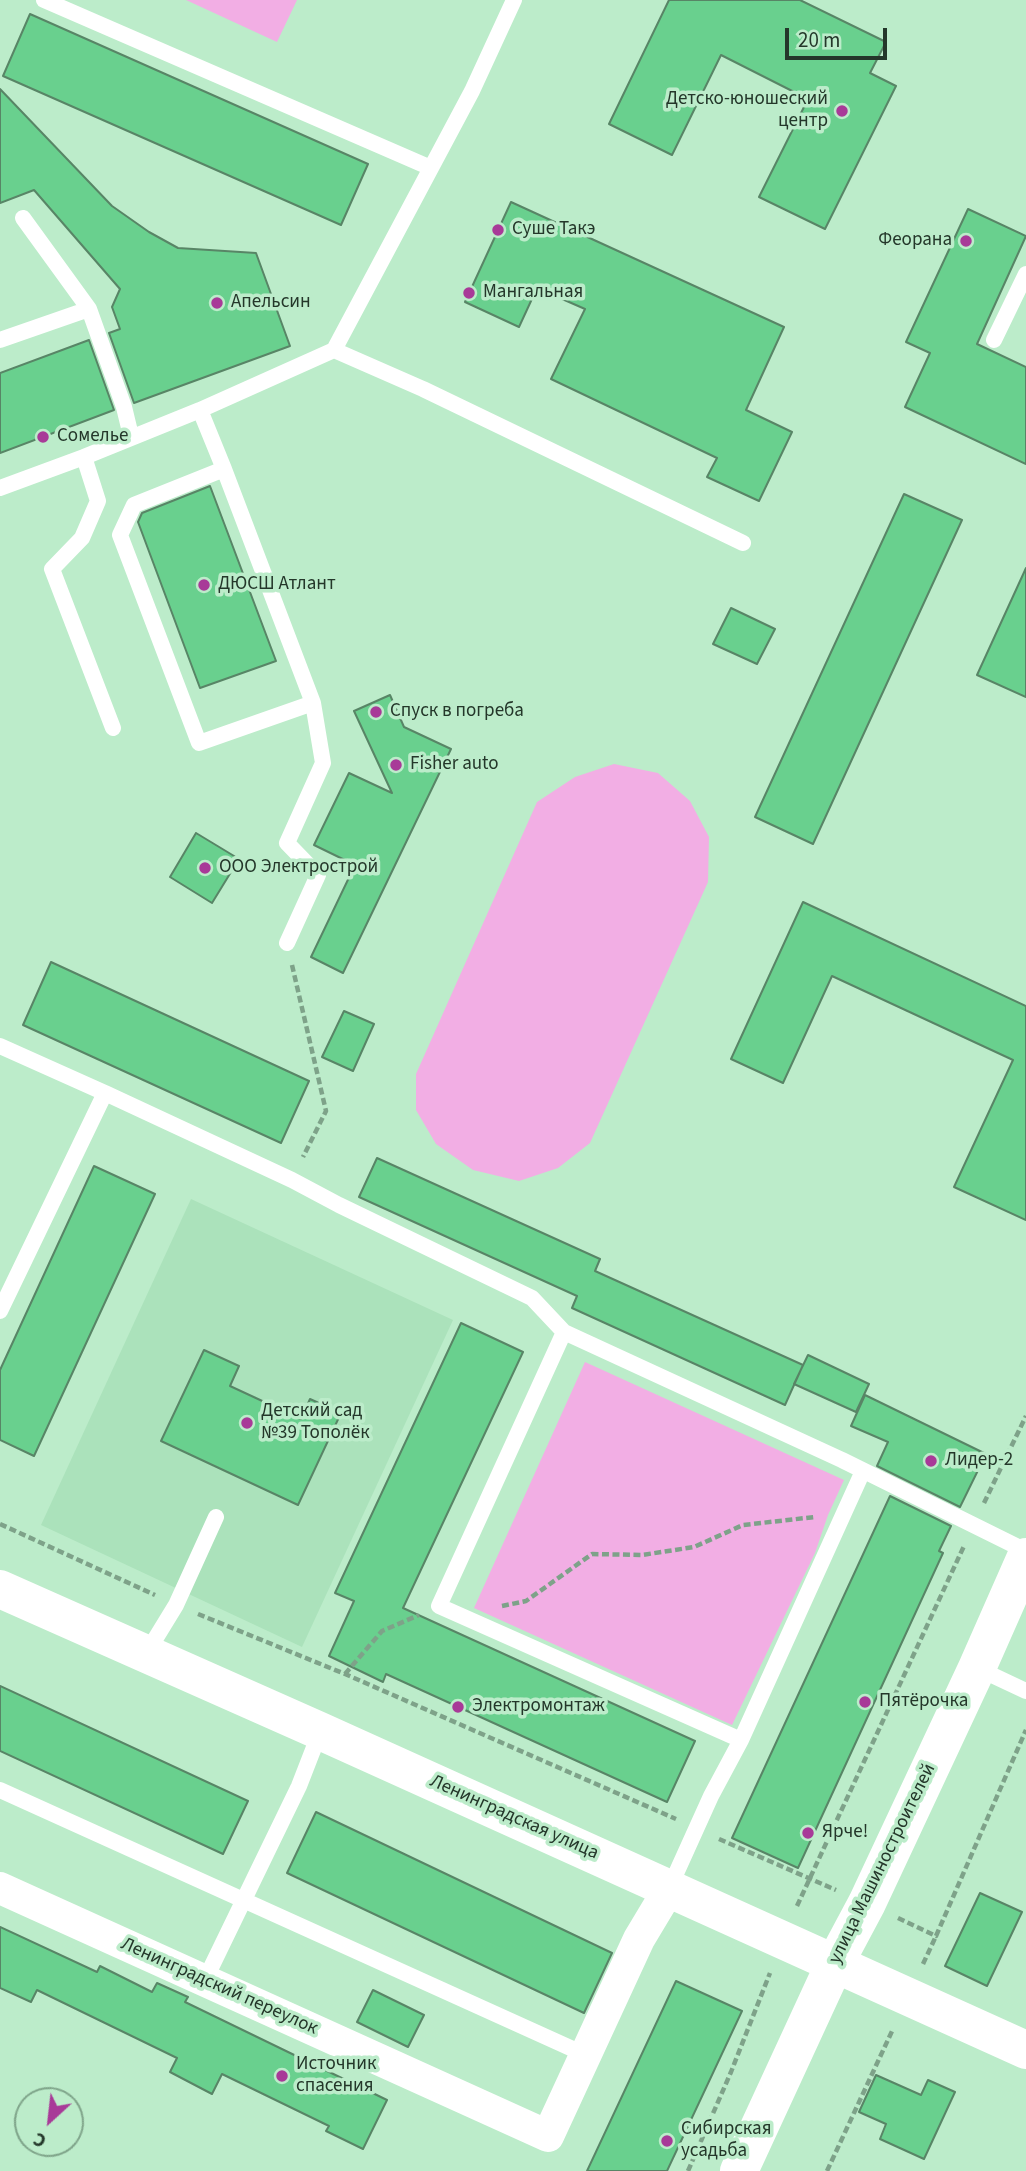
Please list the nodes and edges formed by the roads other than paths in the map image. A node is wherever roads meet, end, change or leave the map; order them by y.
1 (44, 0) edge
2 (514, 0) edge
3 (431, 168) junction
4 (23, 218) dead end
5 (1026, 274) edge
6 (89, 309) junction
7 (0, 340) edge
8 (994, 340) dead end
9 (334, 350) junction
10 (200, 410) junction
11 (131, 436) junction
12 (85, 457) junction
13 (224, 469) junction
14 (0, 488) edge
15 (743, 543) dead end
16 (313, 704) junction
17 (113, 729) dead end
18 (287, 943) road end
19 (0, 1046) edge
20 (105, 1093) junction
21 (0, 1311) edge
22 (564, 1332) junction
23 (863, 1471) junction
24 (216, 1517) dead end
25 (1026, 1551) edge
26 (1026, 1557) edge
27 (0, 1589) edge
28 (146, 1654) junction
29 (977, 1668) junction
30 (1026, 1691) edge
31 (320, 1731) junction
32 (741, 1740) junction
33 (0, 1790) edge
34 (0, 1888) edge
35 (669, 1889) junction
36 (245, 1901) junction
37 (835, 1963) junction
38 (205, 1980) junction
39 (1026, 2050) edge
40 (586, 2055) junction
41 (739, 2171) edge

1 - 3 lane
2 - 3 lane
3 - 9 lane
4 - 6 lane
5 - 8 lane
6 - 7 lane
6 - 11 lane
9 - 10 lane
9 - 15 lane
10 - 11 lane
10 - 13 lane
11 - 12 lane
12 - 14 lane
12 - 17 lane
13 - 16 lane
13 - 16 lane
16 - 18 lane
19 - 20 lane
20 - 21 lane
20 - 22 lane
22 - 23 lane
22 - 32 lane
23 - 25 lane
23 - 32 lane
24 - 28 lane
26 - 29 street, улица Машиностроителей
27 - 28 street, Ленинградская улица
28 - 31 street, Ленинградская улица
29 - 30 lane
29 - 37 street, улица Машиностроителей
31 - 35 street, Ленинградская улица
31 - 36 lane
32 - 35 lane
33 - 36 lane
34 - 38 street, Ленинградский переулок
35 - 37 street, Ленинградская улица
35 - 40 street
36 - 38 lane
36 - 40 lane
37 - 39 street, Ленинградская улица
37 - 41 street, улица Машиностроителей
38 - 40 street, Ленинградский переулок

